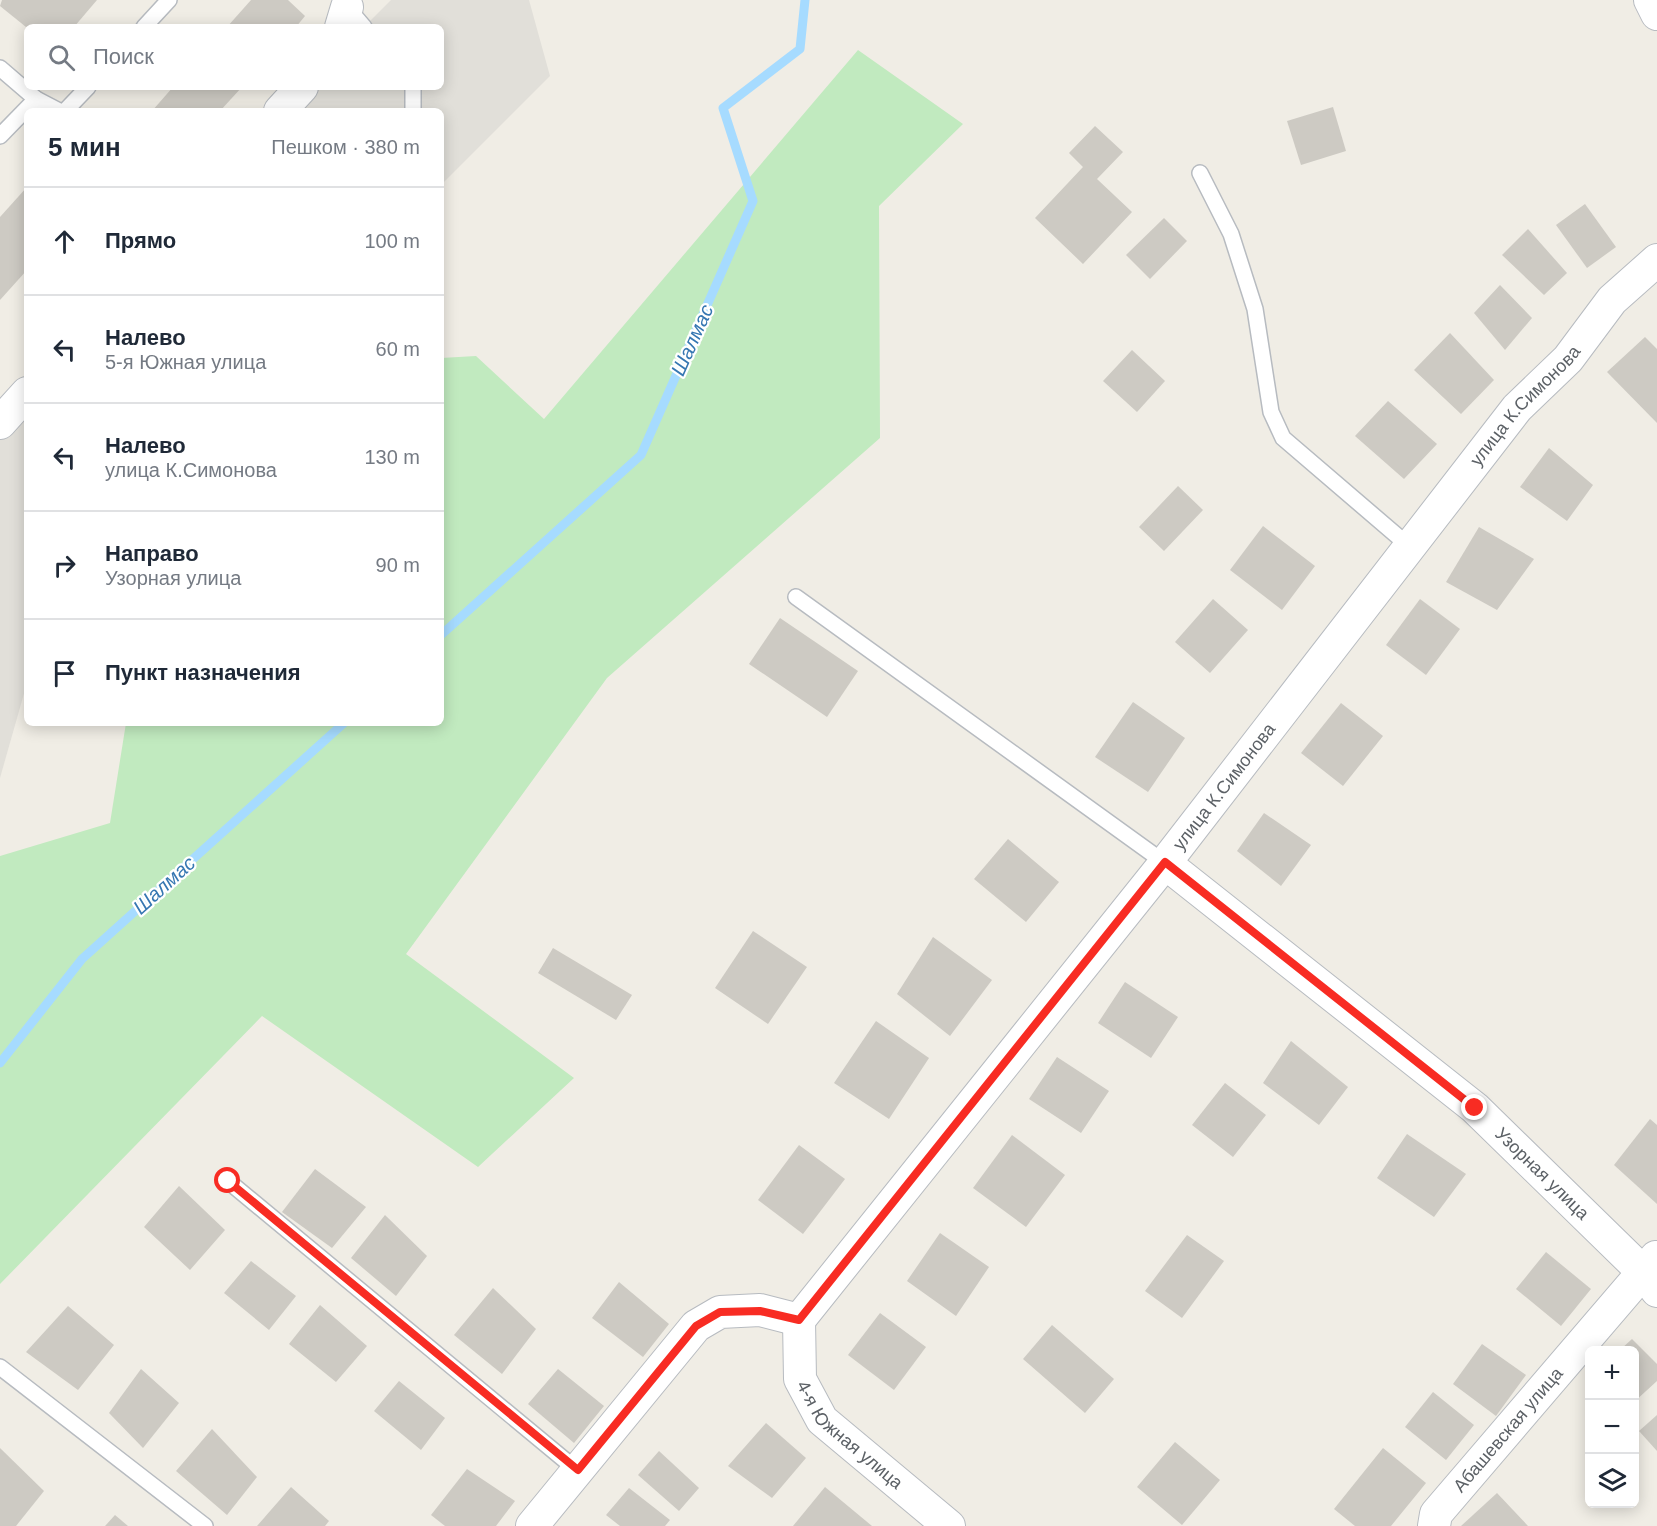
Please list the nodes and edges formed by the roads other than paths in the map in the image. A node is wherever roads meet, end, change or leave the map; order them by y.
1 (169, 0) edge
2 (1650, 0) edge
3 (1657, 14) edge
4 (147, 24) edge
5 (0, 68) edge
6 (24, 89) edge
7 (26, 90) edge
8 (85, 90) edge
9 (299, 90) edge
10 (413, 90) edge
11 (36, 99) junction
12 (27, 108) edge
13 (53, 108) edge
14 (68, 108) edge
15 (283, 108) edge
16 (413, 108) edge
17 (24, 111) edge
18 (0, 136) edge
19 (1200, 173) dead end
20 (1657, 260) edge
21 (1409, 546) junction
22 (796, 597) dead end
23 (1165, 862) junction
24 (228, 1181) dead end
25 (1652, 1273) edge
26 (799, 1320) junction
27 (0, 1367) edge
28 (578, 1470) junction
29 (205, 1526) edge
30 (532, 1526) edge
31 (949, 1526) edge
32 (1434, 1526) edge

1 - 4 lane
2 - 3 street
5 - 6 lane
7 - 11 lane
8 - 14 lane
9 - 15 street
10 - 16 lane
11 - 12 lane
11 - 13 lane
17 - 18 lane
19 - 21 lane
20 - 21 street, улица К.Симонова
21 - 23 street, улица К.Симонова
22 - 23 lane
23 - 25 street, Узорная улица
23 - 26 street, улица К.Симонова
24 - 28 lane
25 - 32 street, Абашевская улица
26 - 28 street
26 - 31 street, 4-я Южная улица
27 - 29 lane
28 - 30 street

